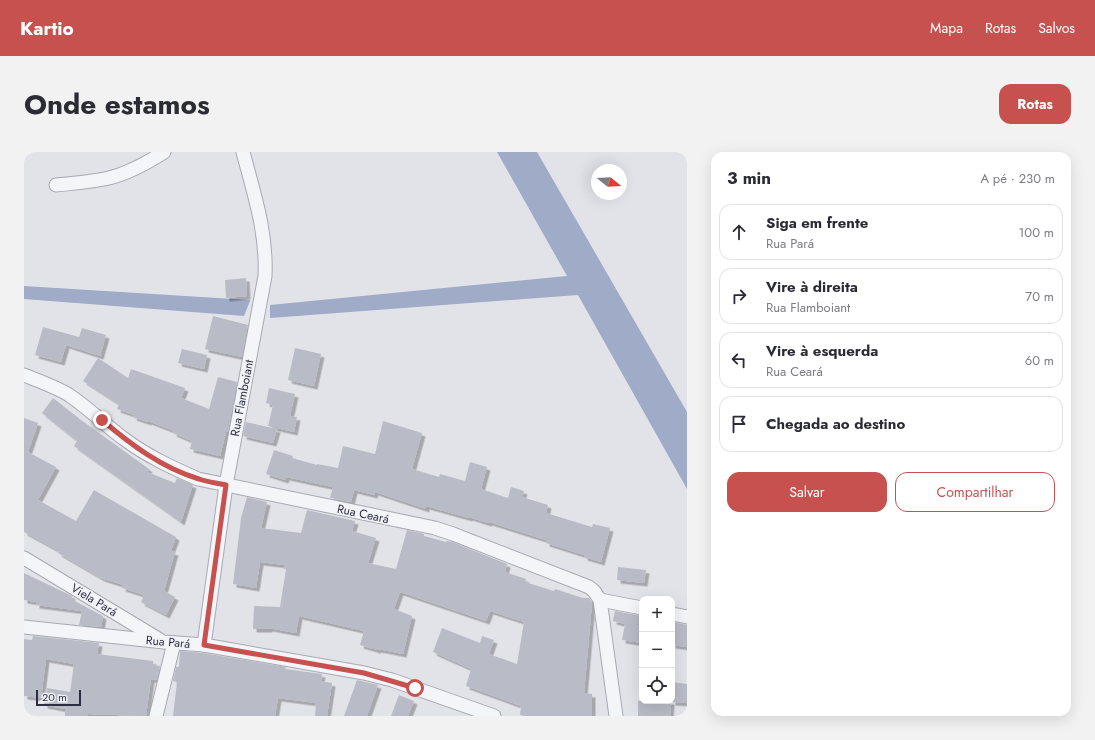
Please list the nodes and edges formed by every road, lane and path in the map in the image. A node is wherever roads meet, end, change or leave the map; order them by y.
1 (164, 152) edge
2 (243, 152) edge
3 (56, 185) dead end
4 (24, 375) edge
5 (226, 485) junction
6 (24, 558) edge
7 (600, 600) junction
8 (639, 607) edge
9 (675, 615) edge
10 (687, 617) edge
11 (24, 627) edge
12 (169, 643) junction
13 (204, 645) junction
14 (156, 716) edge
15 (494, 716) edge
16 (616, 716) edge

1 - 3 street
2 - 5 street, Rua Flamboiant
4 - 5 street, Rua Ceará
5 - 7 street, Rua Ceará
5 - 13 street, Rua Flamboiant
6 - 12 street, Viela Pará
7 - 8 street
7 - 16 street
9 - 10 street
11 - 12 street, Rua Pará
12 - 13 street, Rua Pará
12 - 14 street
13 - 15 street, Rua Pará

